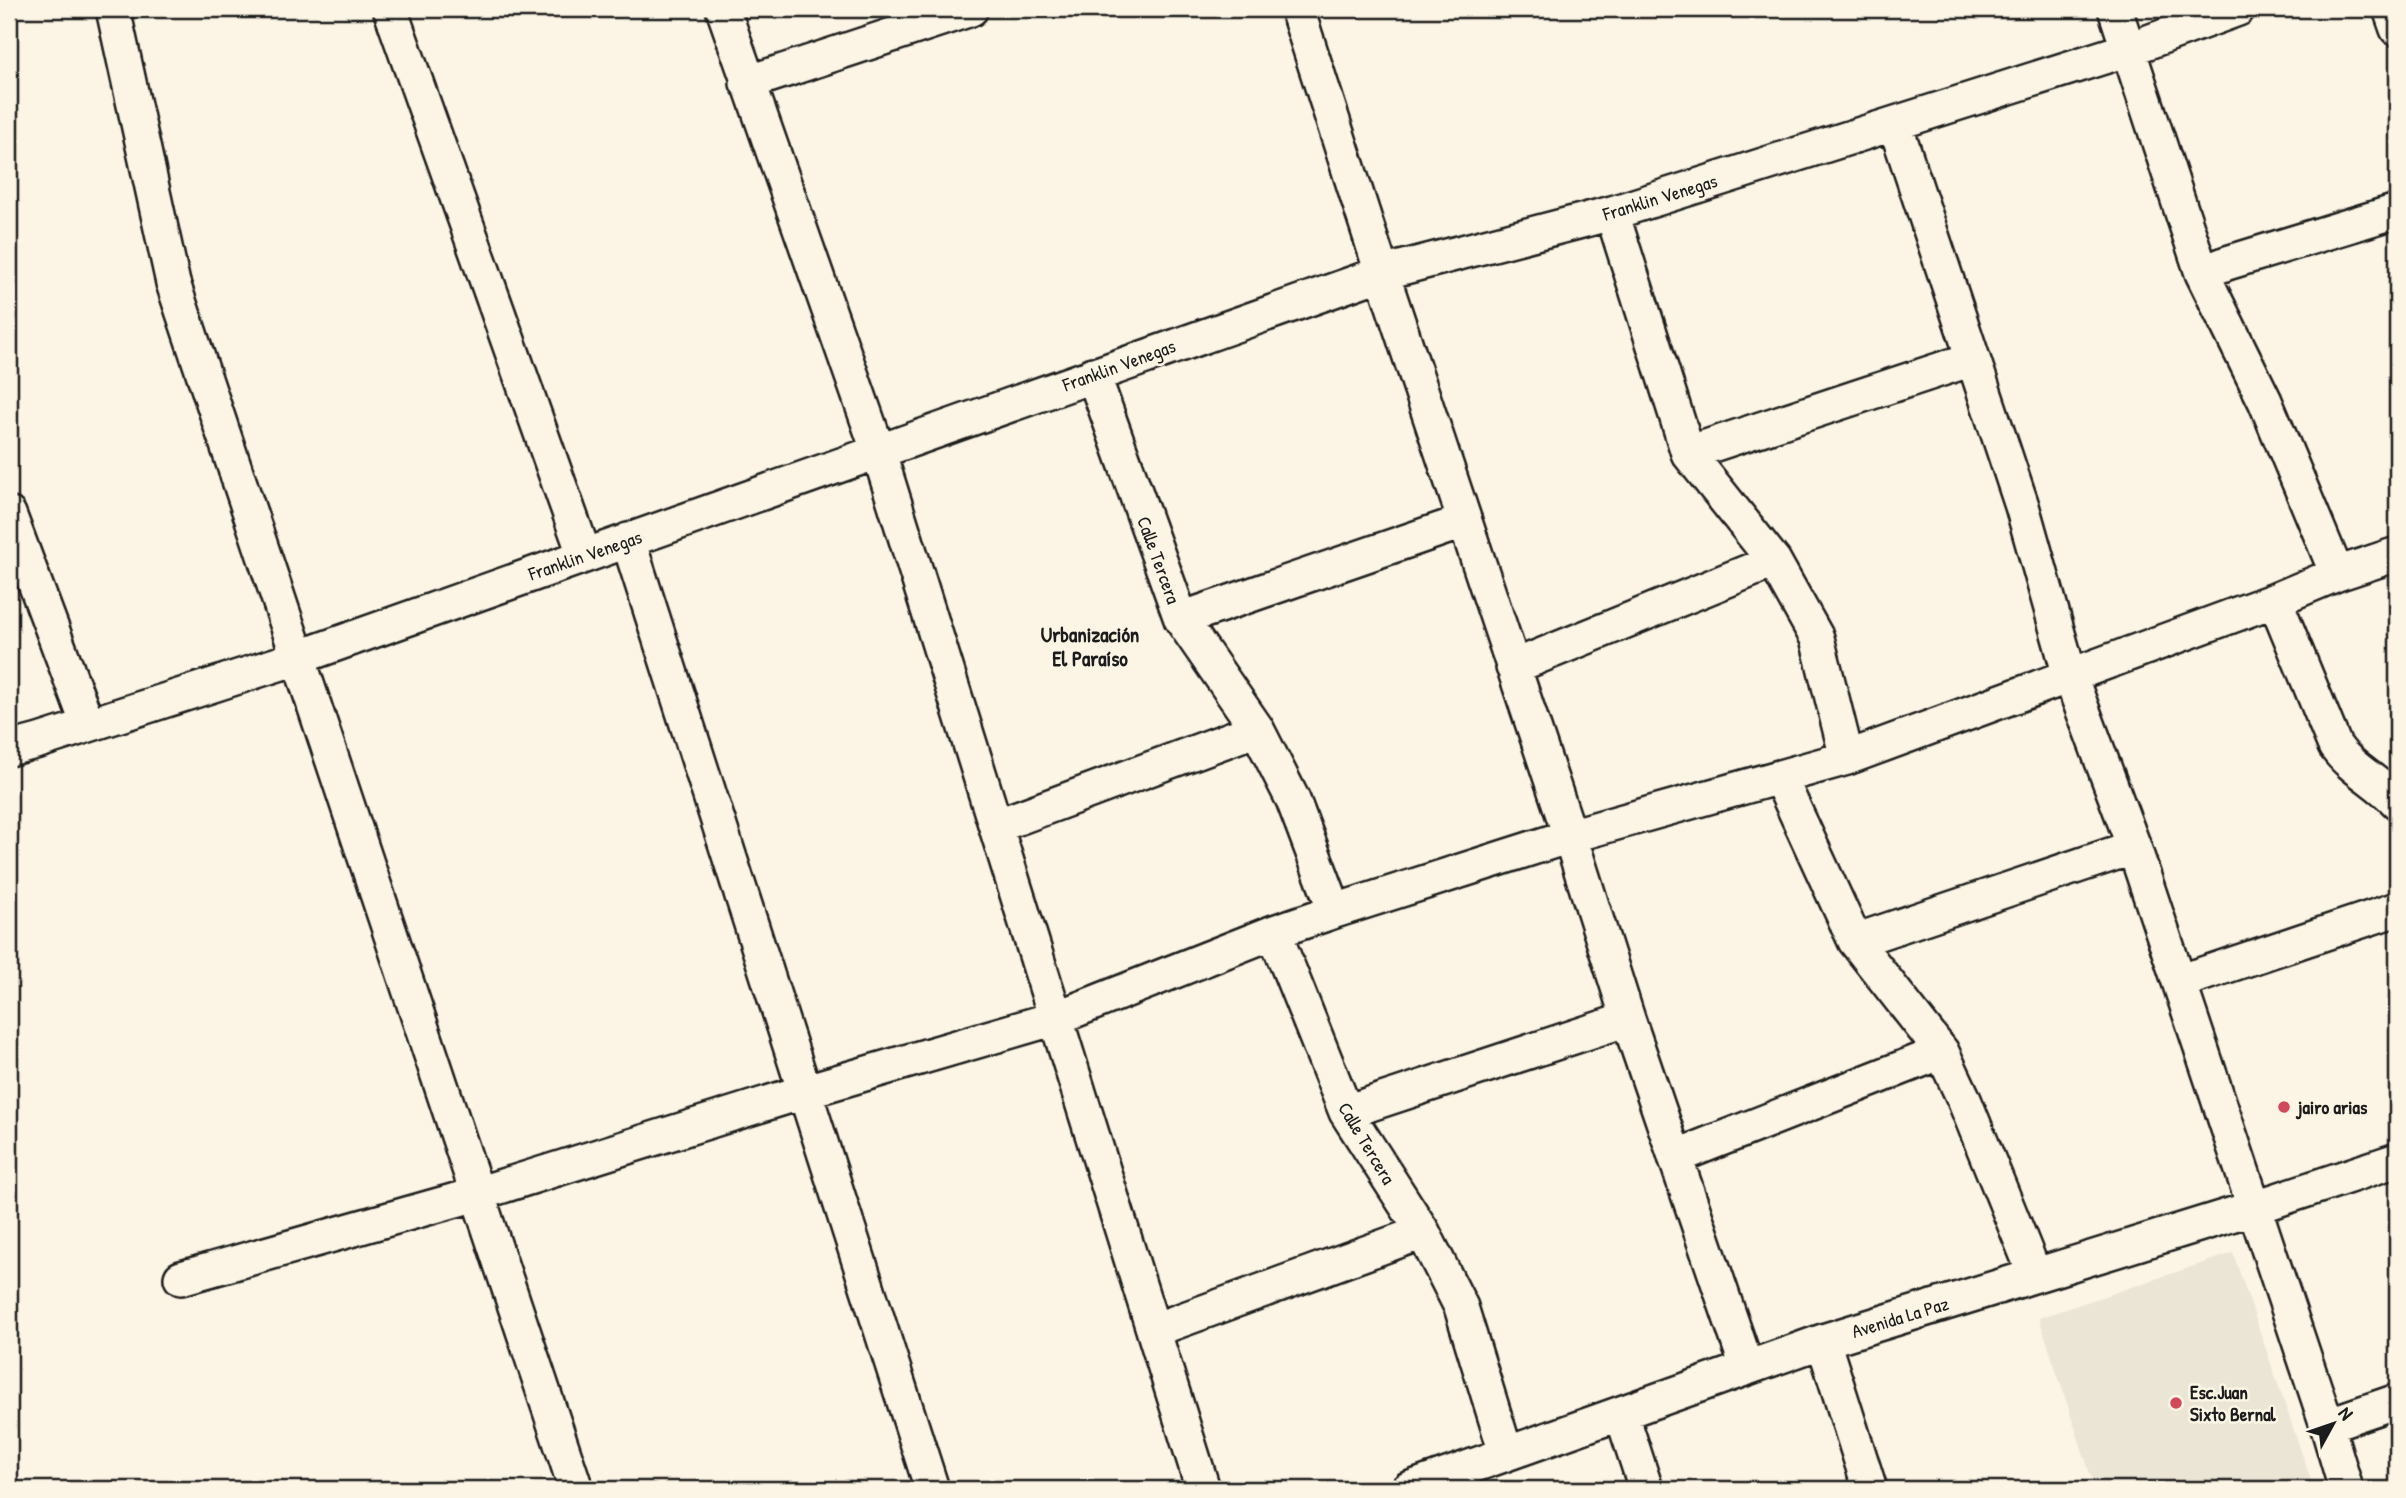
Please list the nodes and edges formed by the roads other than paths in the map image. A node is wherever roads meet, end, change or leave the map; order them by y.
1 (113, 9) edge
2 (390, 9) edge
3 (723, 9) edge
4 (971, 9) edge
5 (1297, 9) edge
6 (2115, 9) edge
7 (2238, 9) edge
8 (2390, 9) edge
9 (2397, 29) edge
10 (2129, 49) junction
11 (747, 83) junction
12 (1895, 124) junction
13 (2397, 211) edge
14 (1612, 213) junction
15 (1382, 273) junction
16 (2203, 273) junction
17 (1972, 359) junction
18 (1093, 374) junction
19 (879, 453) junction
20 (1688, 453) junction
21 (9, 514) edge
22 (1465, 521) junction
23 (628, 541) junction
24 (584, 554) junction
25 (2397, 554) edge
26 (1774, 561) junction
27 (2337, 574) junction
28 (2275, 600) junction
29 (1181, 619) junction
30 (297, 658) junction
31 (1513, 667) junction
32 (2070, 676) junction
33 (88, 725) junction
34 (1257, 729) junction
35 (9, 749) edge
36 (1847, 758) junction
37 (1780, 778) junction
38 (2397, 802) edge
39 (996, 826) junction
40 (1570, 836) junction
41 (2134, 847) junction
42 (2397, 909) edge
43 (1335, 911) junction
44 (1275, 932) junction
45 (1855, 941) junction
46 (2179, 982) junction
47 (1056, 1018) junction
48 (1628, 1018) junction
49 (1942, 1052) junction
50 (806, 1091) junction
51 (1346, 1112) junction
52 (1675, 1157) junction
53 (2397, 1160) edge
54 (477, 1195) junction
55 (2253, 1208) junction
56 (1423, 1232) junction
57 (2035, 1275) junction
58 (181, 1278) dead end
59 (1154, 1330) junction
60 (1823, 1342) junction
61 (1747, 1367) junction
62 (2397, 1401) edge
63 (1622, 1415) junction
64 (2327, 1425) junction
65 (1506, 1453) junction
66 (1429, 1485) edge
67 (576, 1489) edge
68 (932, 1489) edge
69 (1203, 1489) edge
70 (1646, 1489) edge
71 (1870, 1489) edge
72 (2346, 1489) edge

1 - 30 street
2 - 24 street
3 - 11 street
4 - 11 street
5 - 15 street
6 - 10 street
7 - 10 street, Franklin Venegas
8 - 9 street
10 - 12 street, Franklin Venegas
10 - 16 street
11 - 19 street
12 - 14 street, Franklin Venegas
12 - 17 street
13 - 16 street
14 - 15 street, Franklin Venegas
14 - 20 street
15 - 18 street, Franklin Venegas
15 - 22 street
16 - 27 street
17 - 20 street
17 - 32 street
18 - 19 street, Franklin Venegas
18 - 29 street, Calle Tercera
19 - 23 street, Franklin Venegas
19 - 39 street
20 - 26 street
21 - 33 street
22 - 29 street
22 - 31 street
23 - 24 street, Franklin Venegas
23 - 50 street
24 - 30 street, Franklin Venegas
25 - 27 street
26 - 31 street
26 - 36 street
27 - 28 street
28 - 32 street
28 - 38 street
29 - 34 street, Calle Tercera
30 - 33 street, Franklin Venegas
30 - 54 street
31 - 40 street
32 - 36 street
32 - 41 street
33 - 35 street, Franklin Venegas
34 - 39 street
34 - 43 street, Calle Tercera
36 - 37 street
37 - 40 street
37 - 45 street
39 - 47 street
40 - 43 street
40 - 48 street
41 - 45 street
41 - 46 street
42 - 46 street
43 - 44 street
44 - 47 street
44 - 51 street, Calle Tercera
45 - 49 street
46 - 55 street
47 - 50 street
47 - 59 street
48 - 51 street
48 - 52 street
49 - 52 street
49 - 57 street
50 - 54 street
50 - 68 street
51 - 56 street, Calle Tercera
52 - 61 street
53 - 55 street, Avenida La Paz
54 - 58 street
54 - 67 street
55 - 57 street, Avenida La Paz
55 - 64 street
56 - 59 street
56 - 65 street, Calle Tercera
57 - 60 street, Avenida La Paz
59 - 69 street
60 - 61 street, Avenida La Paz
60 - 71 street
61 - 63 street, Avenida La Paz
62 - 64 street
63 - 65 street, Avenida La Paz
63 - 70 street
64 - 72 street
65 - 66 street, Avenida La Paz

